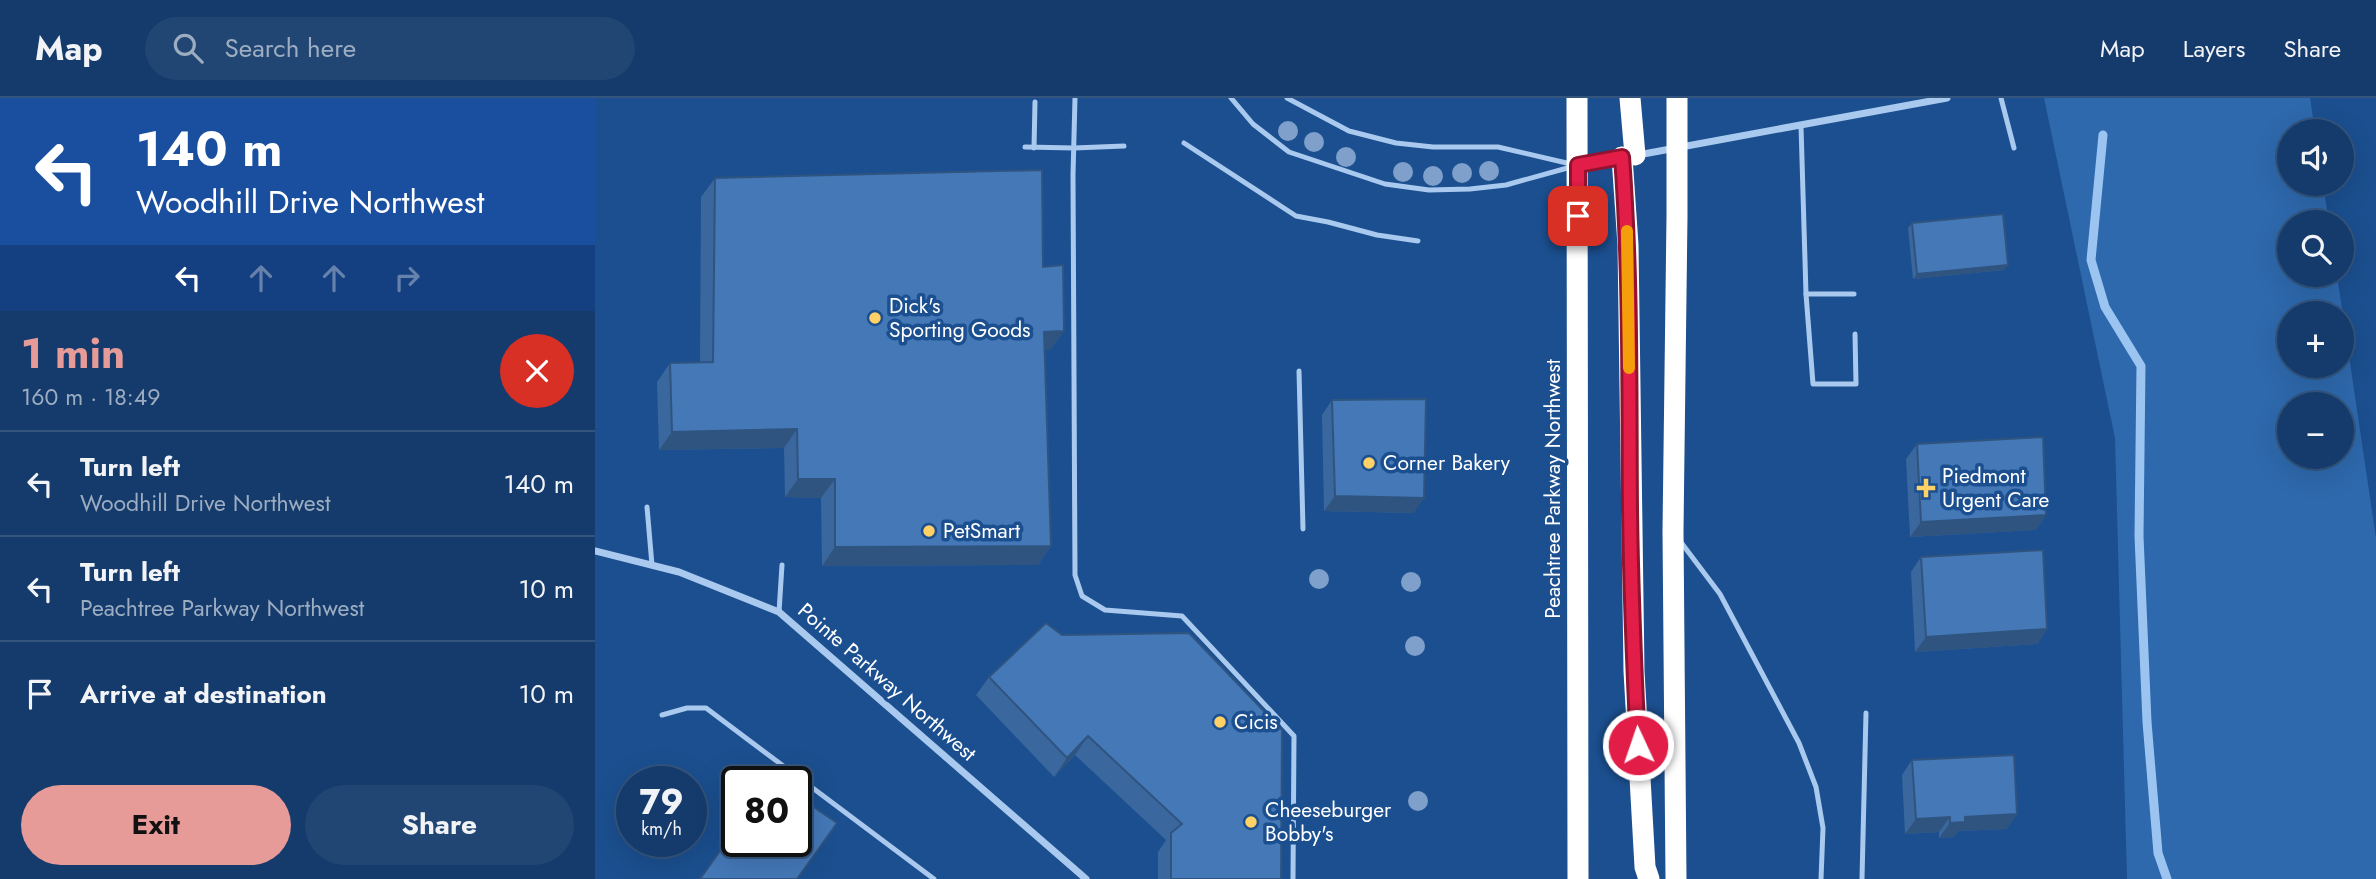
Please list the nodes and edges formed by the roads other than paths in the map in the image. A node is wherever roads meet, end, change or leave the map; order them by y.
1 (1075, 98) edge
2 (1231, 98) edge
3 (1287, 98) edge
4 (1577, 98) edge
5 (1630, 98) edge
6 (1677, 98) edge
7 (1947, 98) edge
8 (2001, 98) edge
9 (1035, 102) dead end
10 (1801, 126) junction
11 (1184, 143) dead end
12 (1124, 146) dead end
13 (1025, 147) dead end
14 (1034, 148) junction
15 (1074, 148) junction
16 (1677, 148) junction
17 (2014, 148) dead end
18 (1628, 156) junction
19 (1578, 165) junction
20 (1418, 242) dead end
21 (1854, 293) dead end
22 (1806, 294) junction
23 (1855, 334) dead end
24 (1299, 371) dead end
25 (647, 507) dead end
26 (1303, 529) dead end
27 (1673, 531) junction
28 (595, 551) edge
29 (652, 565) junction
30 (782, 565) dead end
31 (779, 612) junction
32 (1866, 713) dead end
33 (662, 715) dead end
34 (934, 879) edge
35 (1086, 879) edge
36 (1293, 879) edge
37 (1578, 879) edge
38 (1649, 879) edge
39 (1676, 879) edge
40 (1821, 879) edge
41 (1862, 879) edge

1 - 15 lane
2 - 19 lane
3 - 19 lane
4 - 19 highway, Peachtree Parkway Northwest
5 - 18 highway
6 - 16 highway
7 - 10 street
8 - 17 lane
9 - 14 lane
10 - 16 street
10 - 22 lane
11 - 20 lane
12 - 15 lane
13 - 14 lane
14 - 15 lane
15 - 36 lane
16 - 18 street
16 - 27 highway
18 - 19 street
18 - 38 highway
19 - 37 highway, Peachtree Parkway Northwest
21 - 22 lane
22 - 23 lane
24 - 26 lane
25 - 29 lane
27 - 39 highway
27 - 40 lane
28 - 29 street, Pointe Parkway Northwest
29 - 31 street, Pointe Parkway Northwest
30 - 31 lane
31 - 35 street, Pointe Parkway Northwest
32 - 41 lane
33 - 34 lane

